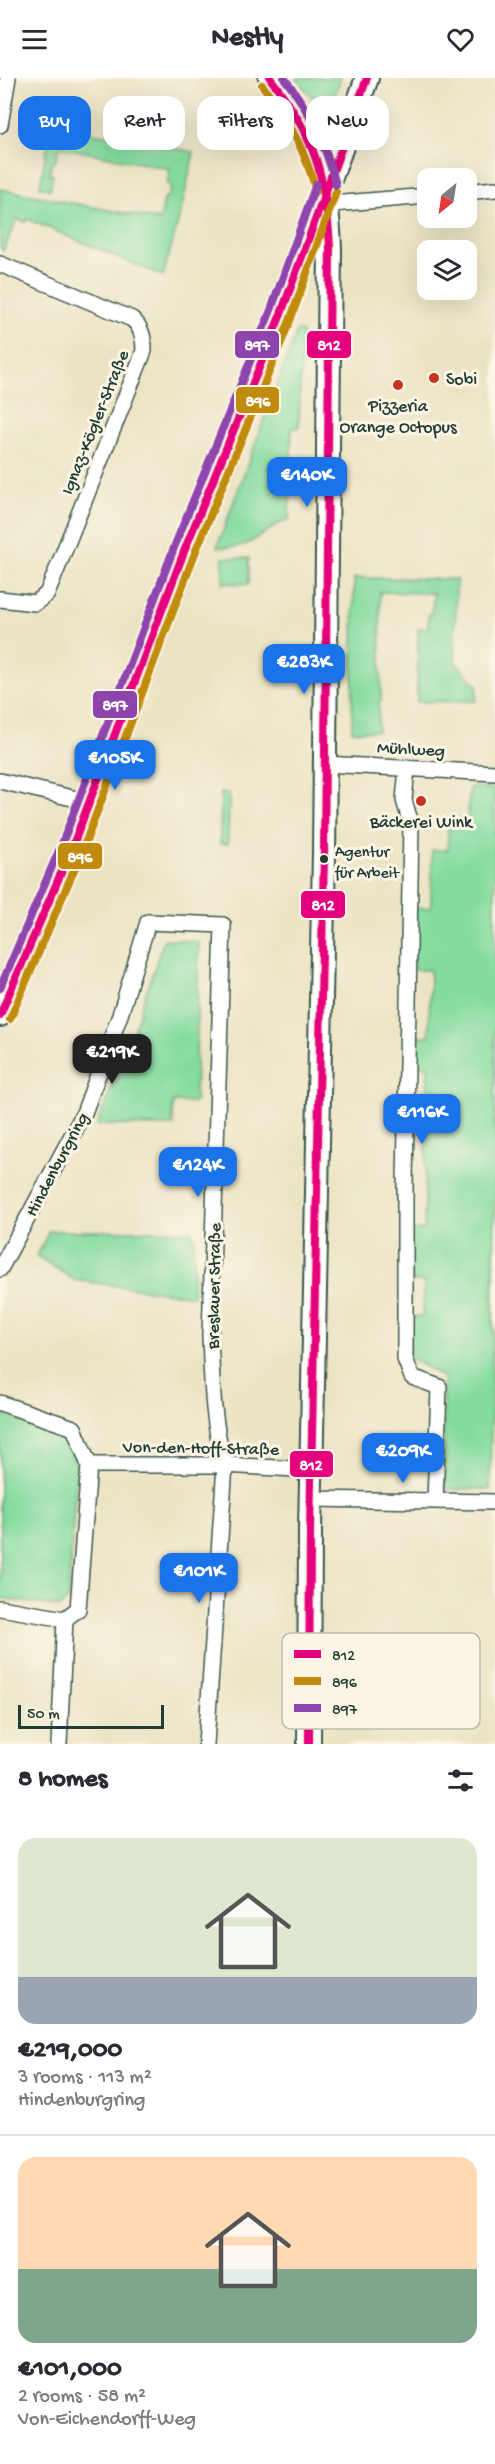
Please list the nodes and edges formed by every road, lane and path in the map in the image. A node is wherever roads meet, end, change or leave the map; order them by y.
1 (8, 78) edge
2 (270, 78) edge
3 (367, 78) edge
4 (0, 125) edge
5 (495, 189) edge
6 (477, 191) edge
7 (417, 196) edge
8 (325, 199) junction
9 (0, 264) edge
10 (0, 598) edge
11 (324, 764) junction
12 (407, 768) junction
13 (495, 773) edge
14 (0, 781) edge
15 (89, 802) junction
16 (223, 925) joint
17 (0, 1015) edge
18 (0, 1269) edge
19 (0, 1402) edge
20 (89, 1465) junction
21 (225, 1465) junction
22 (311, 1470) junction
23 (310, 1499) junction
24 (435, 1501) junction
25 (495, 1502) edge
26 (0, 1608) edge
27 (65, 1619) junction
28 (309, 1633) edge
29 (309, 1729) edge
30 (59, 1744) edge
31 (206, 1744) edge
32 (309, 1744) edge

1 - 4 street
2 - 8 main road
3 - 8 main road
5 - 6 street
7 - 8 street
8 - 11 main road
8 - 15 main road
9 - 10 street, Ignaz-Kögler-Straße
11 - 12 street, Mühlweg
11 - 22 main road
12 - 13 street, Mühlweg
12 - 24 street
14 - 15 street
15 - 17 main road
16 - 18 street, Hindenburgring
16 - 21 street, Breslauer Straße
19 - 20 street
20 - 21 street, Von-den-Hoff-Straße
20 - 27 street
21 - 22 street, Von-den-Hoff-Straße
21 - 31 street, Breslauer Straße
22 - 23 main road
23 - 24 street
23 - 28 main road
24 - 25 street
26 - 27 street
27 - 30 street
29 - 32 main road

